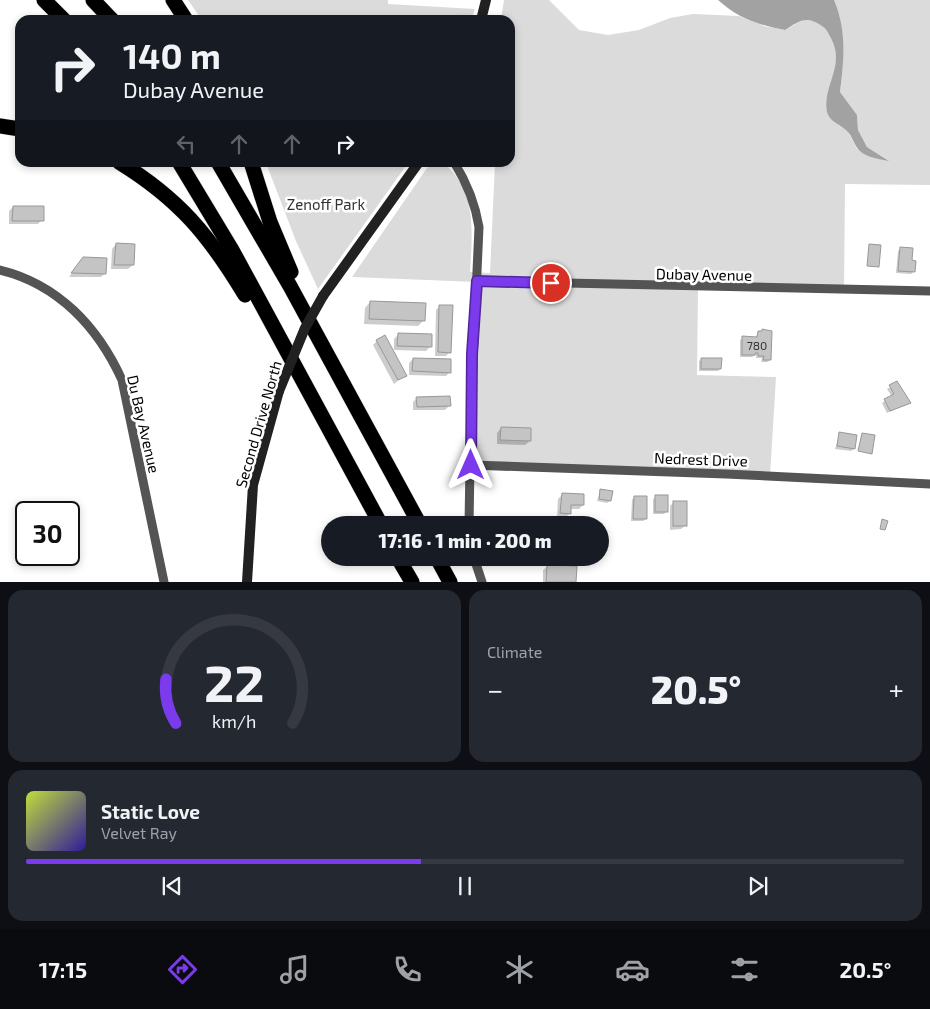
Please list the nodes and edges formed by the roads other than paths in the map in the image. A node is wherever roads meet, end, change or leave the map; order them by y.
1 (44, 0) edge
2 (93, 0) edge
3 (173, 0) edge
4 (486, 0) edge
5 (59, 15) edge
6 (107, 15) edge
7 (183, 15) edge
8 (482, 15) edge
9 (0, 126) edge
10 (15, 128) edge
11 (126, 167) edge
12 (182, 167) edge
13 (221, 167) edge
14 (253, 167) edge
15 (415, 167) edge
16 (457, 167) edge
17 (0, 270) edge
18 (477, 281) junction
19 (930, 291) edge
20 (306, 316) junction
21 (294, 364) junction
22 (471, 465) junction
23 (930, 484) edge
24 (376, 516) edge
25 (415, 516) edge
26 (470, 516) edge
27 (403, 566) edge
28 (441, 566) edge
29 (477, 566) edge
30 (164, 582) edge
31 (247, 582) edge
32 (412, 582) edge
33 (450, 582) edge
34 (482, 582) edge

1 - 5 highway
2 - 6 highway
3 - 7 highway
4 - 8 street
9 - 10 highway
11 - 21 highway
12 - 21 highway
13 - 20 highway
14 - 20 highway
15 - 31 street, Second Drive North, bridge
16 - 18 street
17 - 30 street, Du Bay Avenue
18 - 19 street, Dubay Avenue
18 - 22 street
20 - 25 highway
21 - 24 highway
22 - 23 street, Nedrest Drive
22 - 26 street
27 - 32 highway
28 - 33 highway
29 - 34 street

